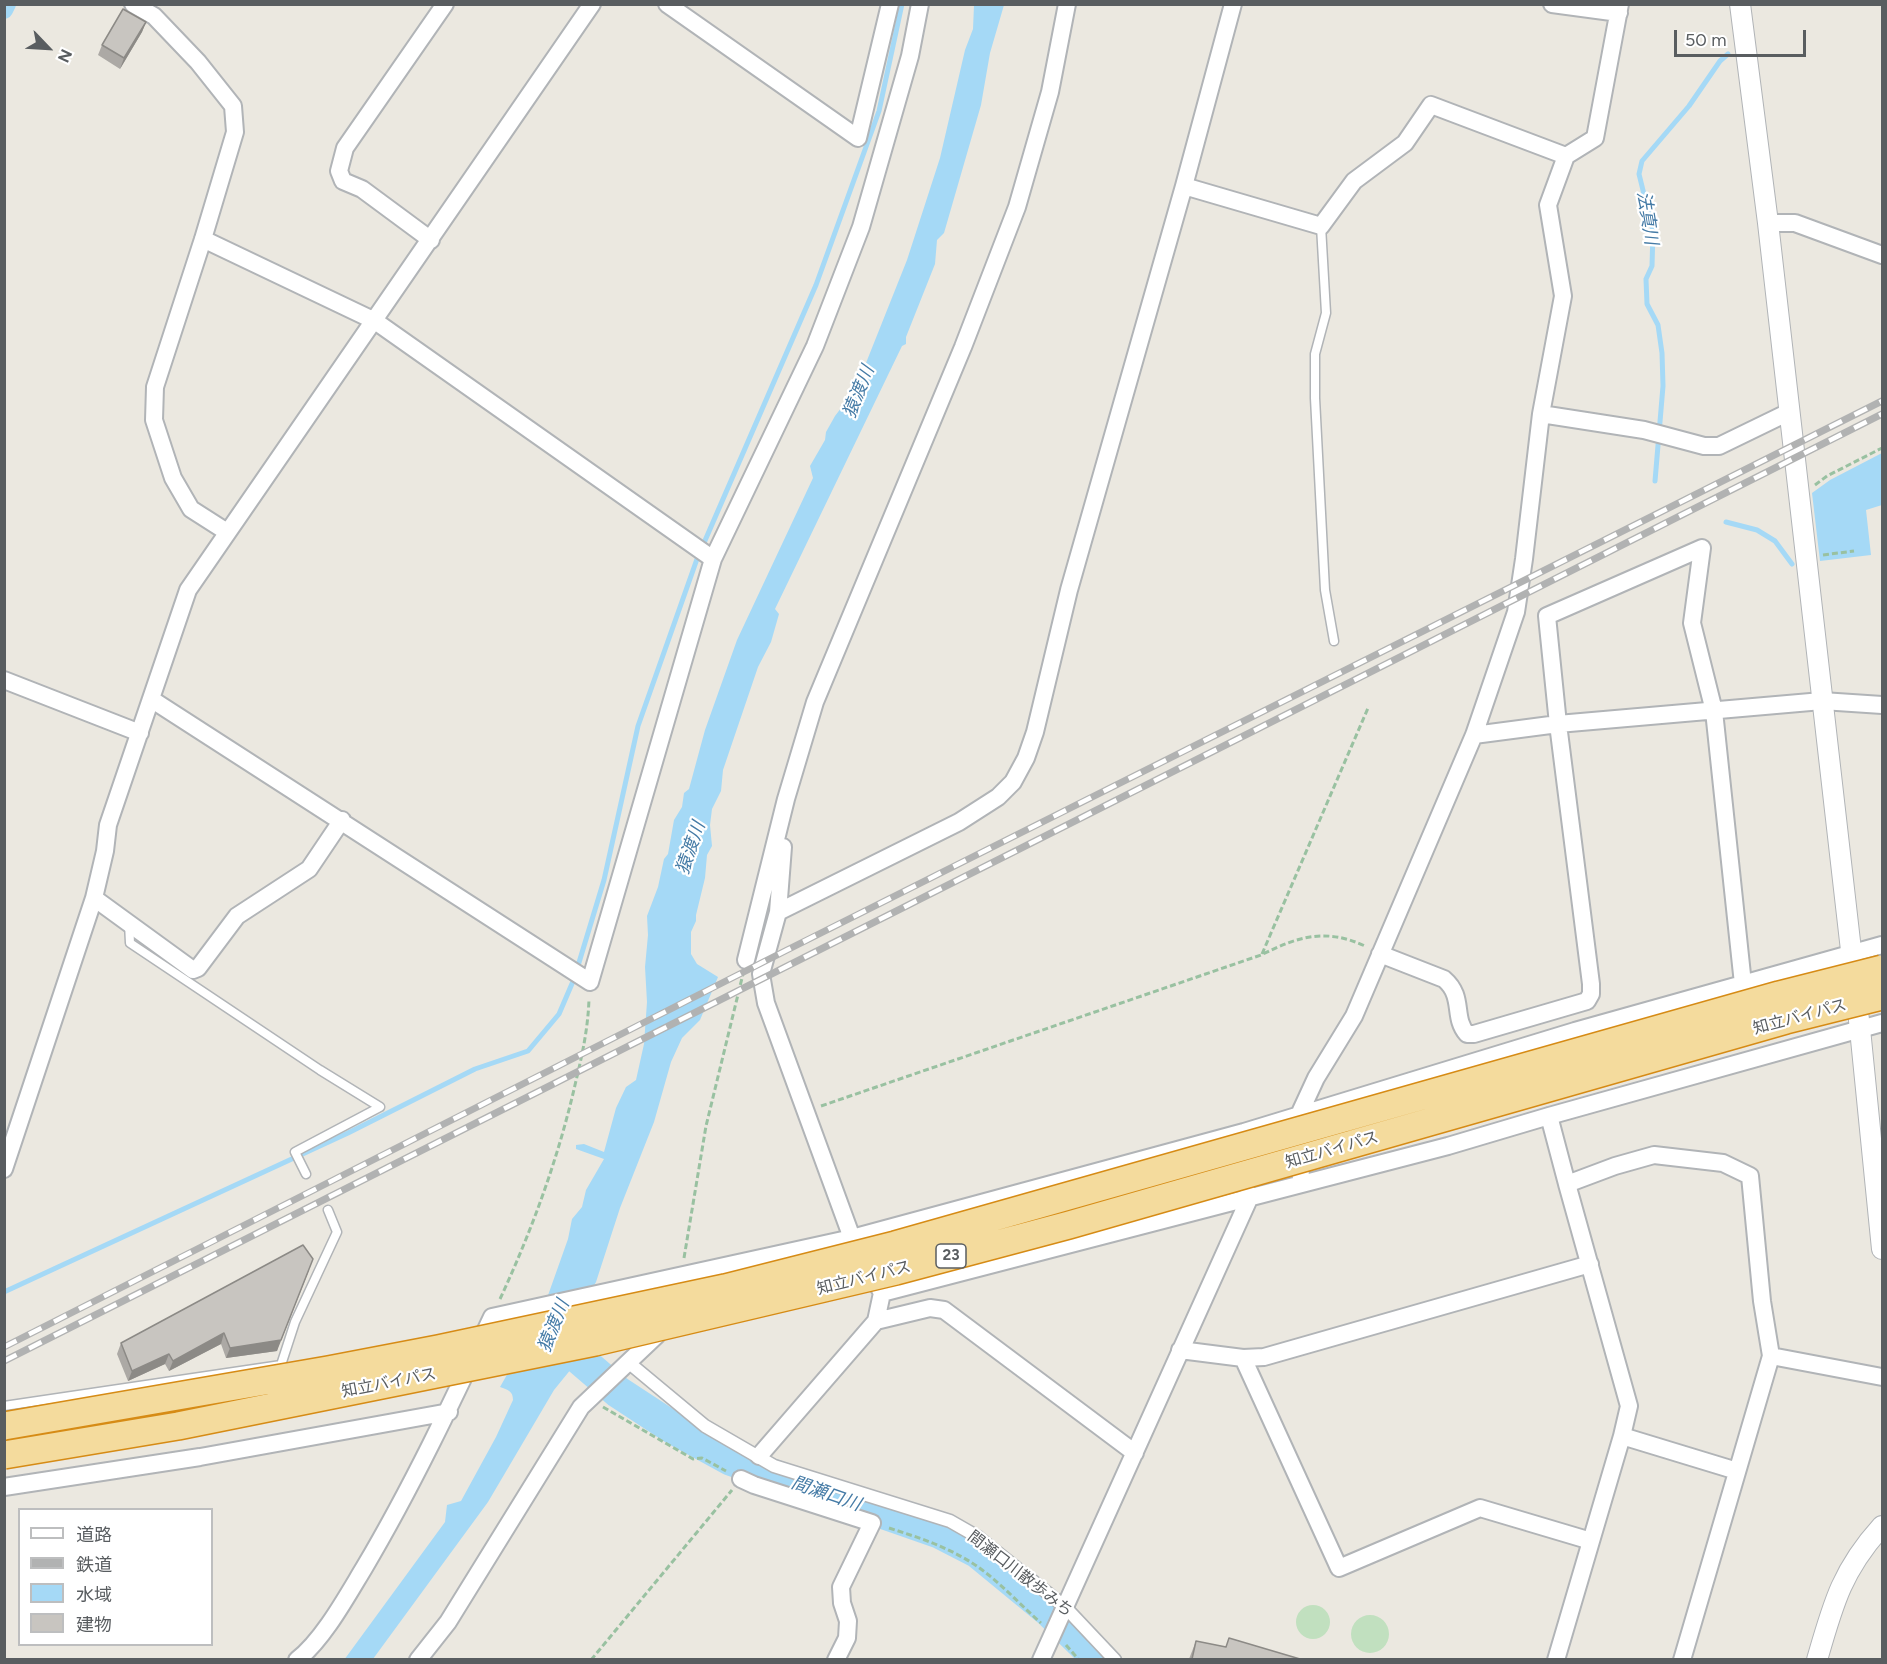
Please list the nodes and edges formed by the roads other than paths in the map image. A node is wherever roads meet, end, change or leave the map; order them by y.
1 (133, 4) edge
2 (445, 4) edge
3 (592, 4) edge
4 (667, 4) edge
5 (890, 4) edge
6 (920, 4) edge
7 (1067, 4) edge
8 (1233, 4) edge
9 (1552, 4) edge
10 (1740, 4) edge
11 (1619, 9) edge
12 (157, 10) edge
13 (1566, 156) junction
14 (1184, 186) junction
15 (1768, 223) junction
16 (1321, 226) junction
17 (203, 239) junction
18 (431, 240) junction
19 (1882, 255) edge
20 (375, 321) junction
21 (1789, 412) junction
22 (1541, 414) junction
23 (227, 531) junction
24 (713, 559) junction
25 (1334, 641) dead end
26 (4, 680) edge
27 (151, 699) junction
28 (1822, 701) junction
29 (1882, 705) edge
30 (1714, 711) junction
31 (1558, 724) junction
32 (140, 733) junction
33 (1474, 735) junction
34 (786, 799) junction
35 (342, 820) junction
36 (94, 898) junction
37 (778, 912) junction
38 (129, 923) junction
39 (1882, 945) edge
40 (1851, 953) junction
41 (1380, 954) junction
42 (746, 960) road end
43 (1882, 969) edge
44 (1743, 984) junction
45 (1882, 996) edge
46 (1882, 1023) edge
47 (1860, 1029) junction
48 (1549, 1116) junction
49 (1298, 1117) junction
50 (1244, 1132) junction
51 (4, 1169) edge
52 (1879, 1173) edge
53 (306, 1174) dead end
54 (1301, 1183) junction
55 (1567, 1184) junction
56 (1249, 1199) junction
57 (328, 1210) dead end
58 (852, 1238) junction
59 (1882, 1249) edge
60 (1590, 1264) junction
61 (681, 1275) junction
62 (882, 1293) junction
63 (876, 1321) junction
64 (1180, 1350) junction
65 (1771, 1356) junction
66 (1243, 1358) junction
67 (628, 1362) junction
68 (1882, 1377) edge
69 (4, 1406) edge
70 (449, 1412) junction
71 (4, 1426) edge
72 (1622, 1436) junction
73 (1135, 1453) junction
74 (4, 1455) edge
75 (759, 1456) junction
76 (1737, 1471) junction
77 (741, 1479) road end
78 (4, 1487) edge
79 (1882, 1526) edge
80 (1591, 1540) junction
81 (1065, 1607) junction
82 (842, 1657) edge
83 (297, 1659) edge
84 (417, 1659) edge
85 (1041, 1659) edge
86 (1116, 1659) edge
87 (1556, 1659) edge
88 (1682, 1659) edge
89 (1817, 1659) edge

1 - 12 street
2 - 18 street
3 - 18 street
4 - 5 street
6 - 24 street
7 - 34 street
8 - 14 street
9 - 11 street
10 - 15 street
11 - 13 street
12 - 17 street
13 - 16 street
13 - 22 street
14 - 16 street
14 - 37 street
15 - 19 street
15 - 21 street
16 - 25 lane
17 - 20 street
17 - 23 street
18 - 20 street
20 - 23 street
20 - 24 street
21 - 22 street
21 - 28 street
22 - 33 street
23 - 27 street
24 - 35 street
26 - 32 street
27 - 32 street
27 - 35 street
28 - 29 street
28 - 30 street
28 - 40 street
30 - 31 street
30 - 31 street
30 - 44 street
31 - 33 street
31 - 41 street
32 - 36 street
33 - 41 street
34 - 37 street
34 - 42 street
35 - 38 street
36 - 38 street
36 - 51 street
37 - 58 street
38 - 53 lane
39 - 40 street
40 - 44 street
40 - 47 street
41 - 49 street
43 - 71 highway, 知立バイパス / 23, bridge
44 - 49 street
45 - 74 highway, 知立バイパス / 23, bridge
46 - 47 street
47 - 48 street
47 - 52 street
48 - 54 street
48 - 55 street
49 - 50 street
49 - 54 street
50 - 56 street
50 - 58 street
52 - 59 street
54 - 56 street
55 - 60 street
55 - 65 street
56 - 62 street
56 - 64 street
57 - 69 lane
58 - 61 street
58 - 62 street
60 - 66 street
60 - 72 street
61 - 67 street
61 - 70 street
62 - 63 street
63 - 73 street
63 - 75 street
64 - 66 street
64 - 73 street
65 - 68 street
65 - 76 street
66 - 80 street
67 - 75 street, 間瀬口川散歩みち
67 - 84 street
70 - 78 street
70 - 83 street
72 - 76 street
72 - 80 street
73 - 81 street
75 - 81 street, 間瀬口川散歩みち
76 - 88 street
77 - 82 street
79 - 89 street
80 - 87 street
81 - 85 street
81 - 86 street, 間瀬口川散歩みち

